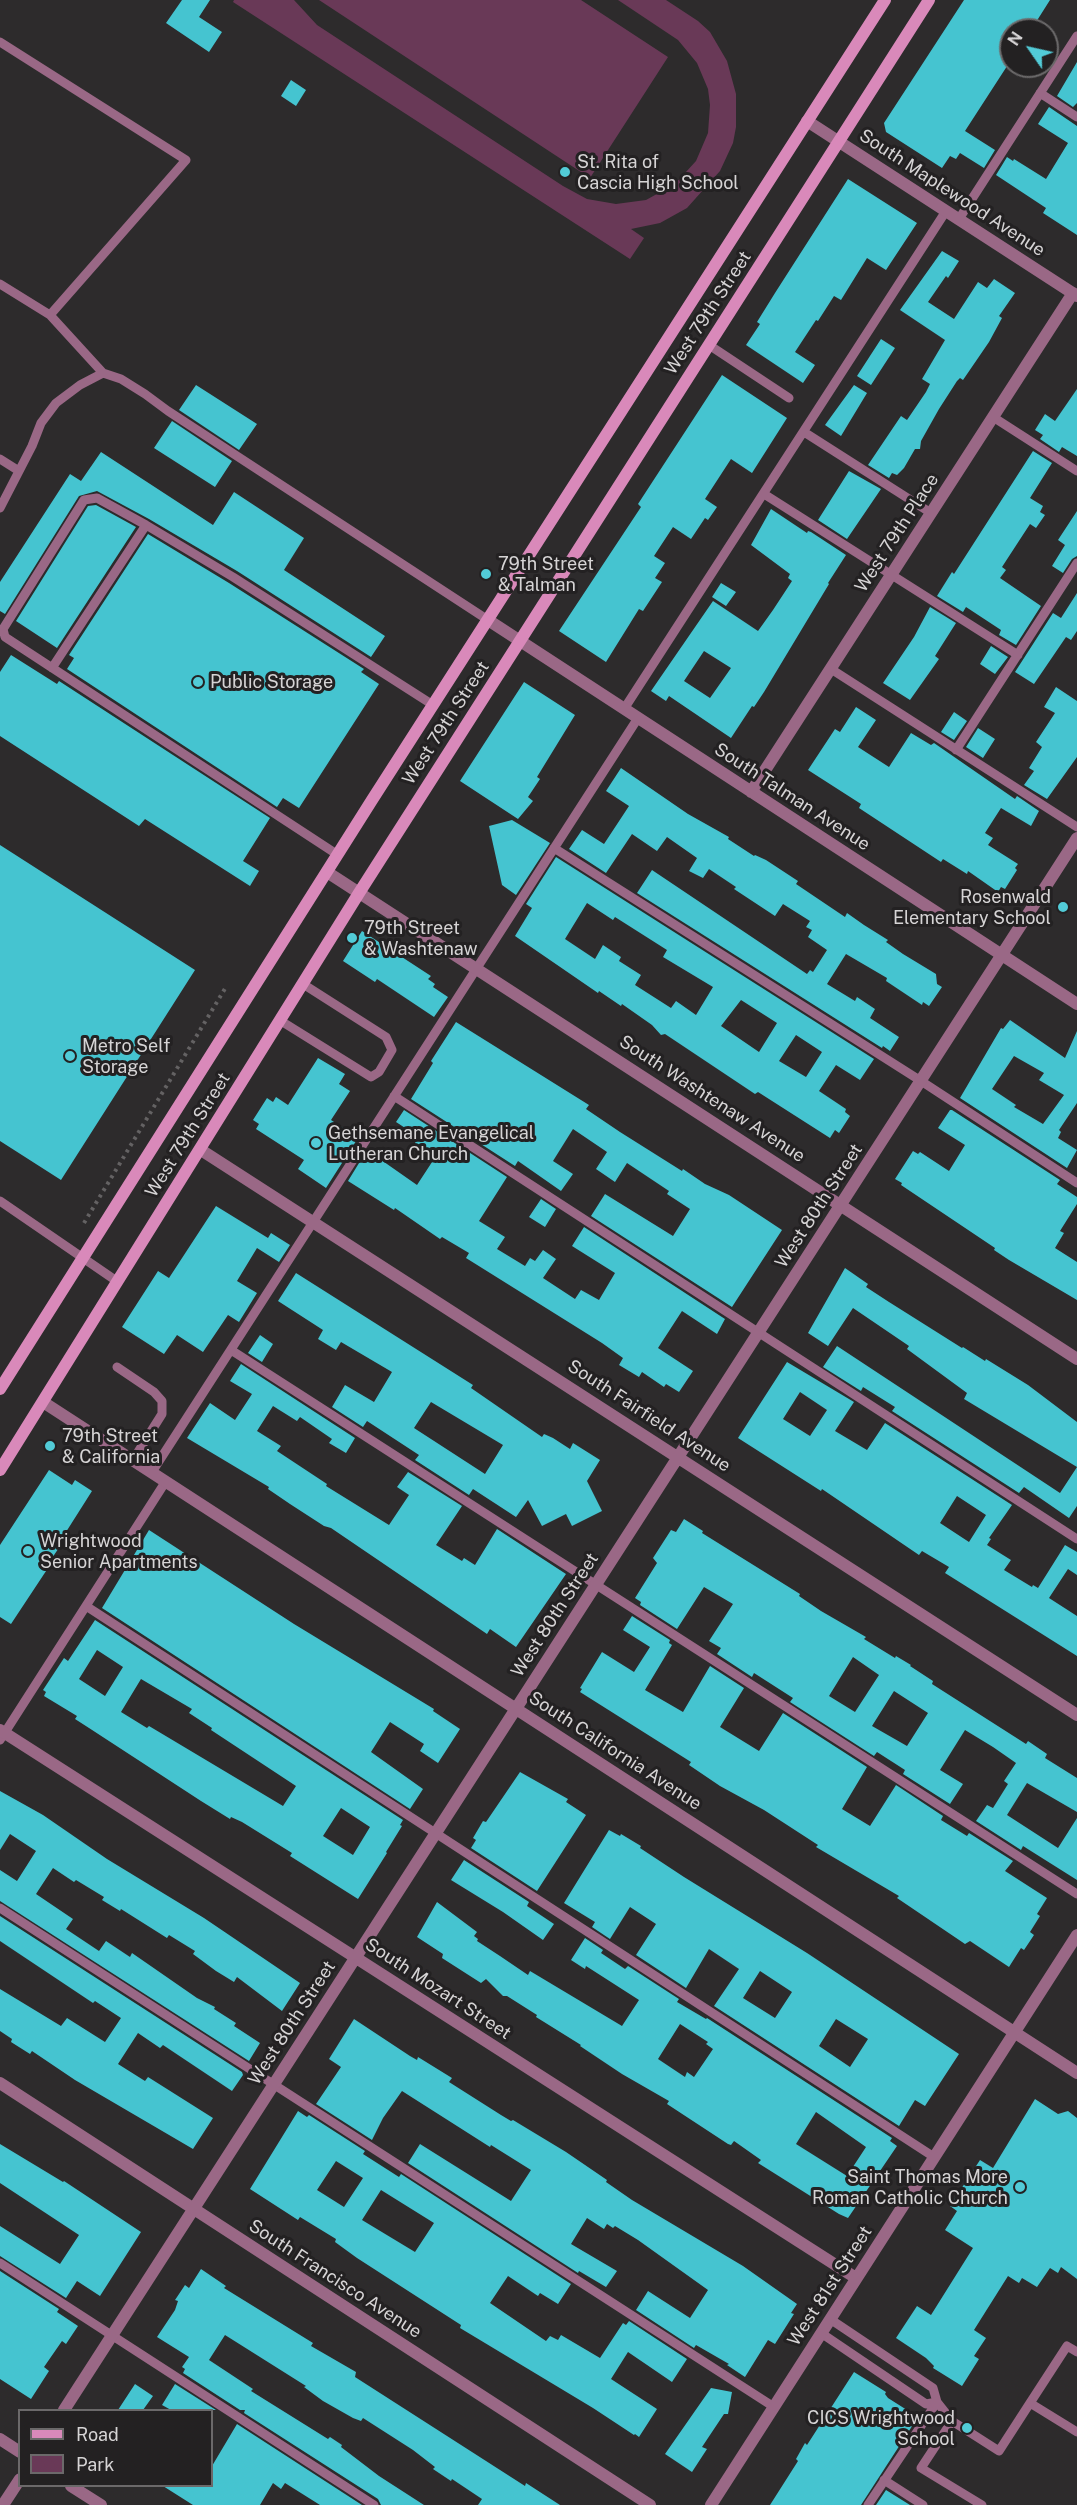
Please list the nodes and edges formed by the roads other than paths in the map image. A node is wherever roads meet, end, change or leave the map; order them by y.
1 (885, 0) edge
2 (929, 0) edge
3 (1077, 36) edge
4 (0, 42) edge
5 (1040, 93) junction
6 (1077, 117) edge
7 (807, 121) junction
8 (839, 141) junction
9 (946, 210) junction
10 (959, 219) junction
11 (0, 284) edge
12 (1075, 294) edge
13 (50, 315) junction
14 (709, 345) junction
15 (103, 373) junction
16 (789, 398) dead end
17 (993, 417) junction
18 (804, 432) junction
19 (0, 459) edge
20 (20, 471) junction
21 (1077, 471) edge
22 (764, 494) junction
23 (0, 508) edge
24 (931, 513) junction
25 (146, 525) junction
26 (1077, 563) edge
27 (892, 574) junction
28 (488, 620) junction
29 (520, 641) junction
30 (1017, 655) junction
31 (52, 668) junction
32 (831, 669) junction
33 (433, 705) junction
34 (624, 709) junction
35 (638, 718) junction
36 (956, 750) junction
37 (751, 792) junction
38 (1077, 827) edge
39 (1077, 838) edge
40 (554, 848) junction
41 (338, 855) junction
42 (327, 872) junction
43 (359, 892) junction
44 (1002, 955) junction
45 (477, 968) junction
46 (303, 984) junction
47 (1077, 1004) edge
48 (281, 1021) junction
49 (921, 1081) junction
50 (394, 1096) junction
51 (201, 1150) junction
52 (1077, 1184) edge
53 (0, 1201) edge
54 (841, 1205) junction
55 (315, 1222) junction
56 (83, 1258) junction
57 (118, 1282) junction
58 (759, 1332) junction
59 (231, 1350) junction
60 (1077, 1359) edge
61 (117, 1367) dead end
62 (0, 1389) edge
63 (43, 1402) junction
64 (679, 1457) junction
65 (133, 1460) junction
66 (0, 1470) edge
67 (152, 1472) junction
68 (166, 1481) junction
69 (1077, 1539) edge
70 (597, 1583) junction
71 (86, 1606) junction
72 (516, 1708) junction
73 (1077, 1714) edge
74 (1, 1734) edge
75 (435, 1834) junction
76 (1077, 1894) edge
77 (0, 1908) edge
78 (1077, 1935) edge
79 (356, 1958) junction
80 (1015, 2032) junction
81 (1077, 2073) edge
82 (0, 2083) edge
83 (274, 2084) junction
84 (934, 2157) junction
85 (194, 2209) junction
86 (0, 2263) edge
87 (856, 2278) junction
88 (830, 2319) junction
89 (821, 2333) junction
90 (112, 2336) junction
91 (1077, 2352) edge
92 (937, 2402) junction
93 (1030, 2403) junction
94 (774, 2407) junction
95 (65, 2409) edge
96 (952, 2421) junction
97 (1077, 2432) edge
98 (0, 2439) edge
99 (18, 2451) edge
100 (884, 2480) junction
101 (18, 2482) edge
102 (73, 2487) edge
103 (3, 2505) edge
104 (101, 2505) edge
105 (374, 2505) edge
106 (650, 2505) edge
107 (711, 2505) edge
108 (868, 2505) edge
109 (923, 2505) edge
110 (982, 2505) edge

1 - 7 main road, West 79th Street
2 - 8 main road, West 79th Street
3 - 5 lane
4 - 13 lane
5 - 6 lane
5 - 10 lane
7 - 8 street, South Maplewood Avenue
7 - 28 main road, West 79th Street
8 - 9 street, South Maplewood Avenue
8 - 14 main road, West 79th Street
9 - 10 street, South Maplewood Avenue
9 - 18 lane
10 - 12 street, South Maplewood Avenue
11 - 13 lane
12 - 17 street, West 79th Place
13 - 15 lane
14 - 16 lane
14 - 29 main road, West 79th Street
15 - 20 lane
15 - 28 lane
17 - 21 lane
17 - 24 street, West 79th Place
18 - 22 lane
18 - 24 lane
19 - 20 lane
20 - 23 lane
22 - 27 lane
22 - 34 lane
24 - 27 street, West 79th Place
25 - 31 lane
25 - 31 lane
25 - 33 lane
26 - 30 lane
27 - 30 lane
27 - 32 street, West 79th Place
28 - 29 street, South Talman Avenue
28 - 33 main road, West 79th Street
29 - 34 street, South Talman Avenue
29 - 43 main road, West 79th Street
30 - 36 lane
31 - 41 lane
32 - 36 lane
32 - 37 street, West 79th Place
33 - 41 main road, West 79th Street
34 - 35 street, South Talman Avenue
35 - 37 street, South Talman Avenue
35 - 40 lane
36 - 38 lane
37 - 44 street, South Talman Avenue
39 - 44 street, West 80th Street
40 - 45 lane
40 - 49 lane
41 - 42 main road, West 79th Street
42 - 43 street, South Washtenaw Avenue
42 - 56 main road, West 79th Street
43 - 45 street, South Washtenaw Avenue
43 - 46 main road, West 79th Street
44 - 47 street, South Talman Avenue
44 - 49 street, West 80th Street
45 - 50 lane
45 - 54 street, South Washtenaw Avenue
46 - 48 main road, West 79th Street
46 - 48 lane
48 - 51 main road, West 79th Street
49 - 52 lane
49 - 54 street, West 80th Street
50 - 55 lane
50 - 58 lane
51 - 55 street, South Fairfield Avenue
51 - 57 main road, West 79th Street
53 - 56 lane
54 - 58 street, West 80th Street
54 - 60 street, South Washtenaw Avenue
55 - 59 lane
55 - 64 street, South Fairfield Avenue
56 - 57 lane
56 - 62 main road, West 79th Street
57 - 63 main road, West 79th Street
58 - 64 street, West 80th Street
58 - 69 lane
59 - 67 lane
59 - 70 lane
61 - 65 lane
63 - 65 street, South California Avenue
63 - 66 main road, West 79th Street
64 - 70 street, West 80th Street
64 - 73 street, South Fairfield Avenue
65 - 67 street, South California Avenue
67 - 68 street, South California Avenue
68 - 71 lane
68 - 72 street, South California Avenue
70 - 72 street, West 80th Street
70 - 76 lane
71 - 74 lane
71 - 75 lane
72 - 75 street, West 80th Street
72 - 80 street, South California Avenue
74 - 79 street, South Mozart Street
75 - 79 street, West 80th Street
75 - 84 lane
77 - 83 lane
78 - 80 street, West 81st Street
79 - 83 street, West 80th Street
79 - 87 street, South Mozart Street
80 - 81 street, South California Avenue
80 - 84 street, West 81st Street
82 - 85 street, South Francisco Avenue
83 - 85 street, West 80th Street
83 - 94 lane
84 - 87 street, West 81st Street
85 - 90 street, West 80th Street
85 - 106 street, South Francisco Avenue
86 - 90 lane
87 - 88 street, West 81st Street
88 - 89 street, West 81st Street
88 - 92 lane
89 - 92 lane
89 - 94 street, West 81st Street
90 - 95 street, West 80th Street
90 - 105 lane
91 - 93 lane
92 - 96 lane
92 - 100 lane
93 - 96 lane
93 - 97 lane
94 - 107 street, West 81st Street
96 - 110 lane
98 - 99 street
100 - 108 lane
100 - 109 lane
101 - 103 street
102 - 104 street

